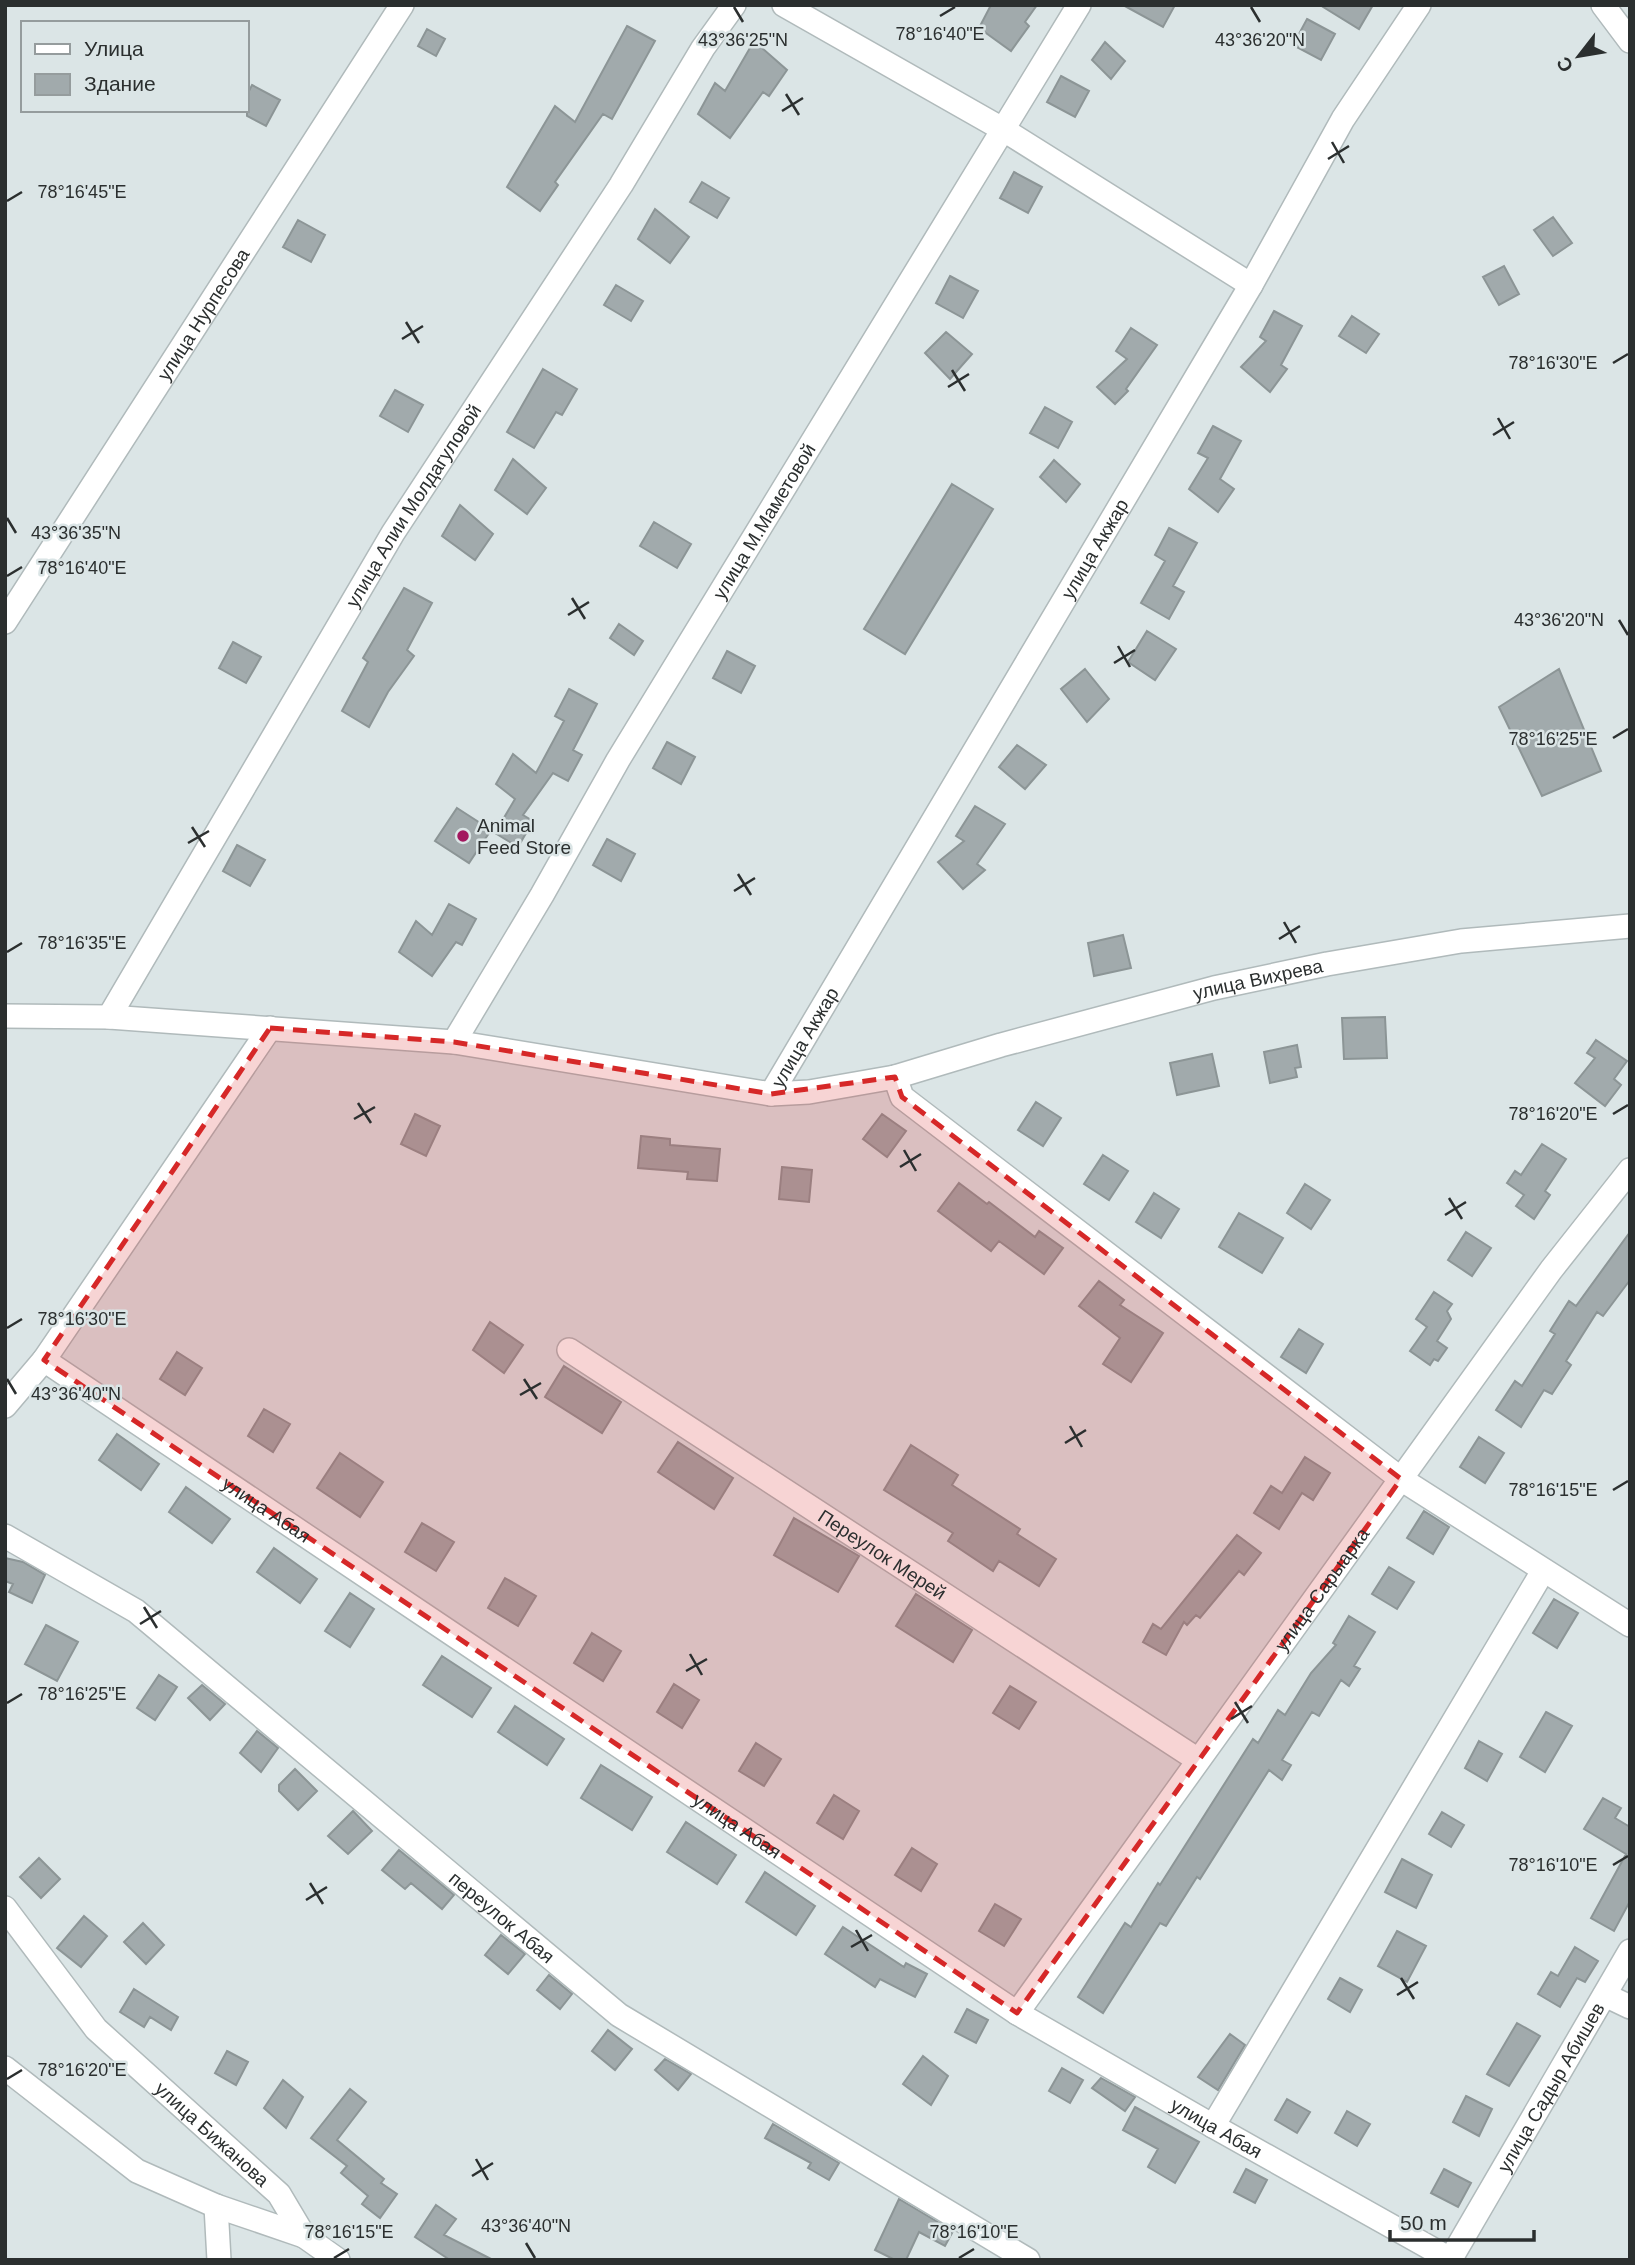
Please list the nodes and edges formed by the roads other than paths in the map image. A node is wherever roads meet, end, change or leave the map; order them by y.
1 (402, 5) edge
2 (734, 5) edge
3 (784, 5) edge
4 (1079, 5) edge
5 (1419, 5) edge
6 (1603, 5) edge
7 (1630, 41) edge
8 (1004, 130) junction
9 (1251, 285) junction
10 (5, 622) edge
11 (1630, 926) edge
12 (5, 1016) edge
13 (109, 1017) junction
14 (270, 1028) junction
15 (454, 1042) junction
16 (895, 1077) junction
17 (771, 1094) junction
18 (1630, 1170) edge
19 (569, 1350) dead end
20 (44, 1360) junction
21 (6, 1403) edge
22 (1401, 1479) junction
23 (5, 1536) edge
24 (1542, 1571) junction
25 (1630, 1625) edge
26 (1198, 1760) junction
27 (5, 1908) edge
28 (1630, 1951) edge
29 (1605, 1995) junction
30 (1630, 2007) edge
31 (1017, 2013) junction
32 (5, 2068) edge
33 (1213, 2126) junction
34 (216, 2206) junction
35 (304, 2236) junction
36 (1450, 2259) edge
37 (219, 2260) edge
38 (338, 2260) edge
39 (1028, 2260) edge

1 - 10 street, улица Нурпесова
2 - 13 street, улица Алии Молдагуловой
3 - 8 street
4 - 8 street, улица М.Маметовой
5 - 9 street, улица Акжар
6 - 7 street
8 - 9 street
8 - 15 street, улица М.Маметовой
9 - 17 street, улица Акжар
11 - 16 street, улица Вихрева
12 - 13 street, улица Вихрева
13 - 14 street, улица Вихрева
14 - 15 street, улица Вихрева
14 - 20 street
15 - 17 street, улица Вихрева
16 - 17 street, улица Вихрева
16 - 22 street
18 - 22 street, улица Сарыарка
19 - 26 street, Переулок Мерей
20 - 21 street
20 - 31 street, улица Абая
22 - 24 street
22 - 26 street, улица Сарыарка
23 - 39 street, переулок Абая
24 - 25 street
24 - 33 street
26 - 31 street, улица Сарыарка
27 - 35 street, улица Бижанова
28 - 29 street, улица Садыр Абишев
29 - 30 street
29 - 36 street, улица Садыр Абишев
31 - 33 street, улица Абая
32 - 34 street
33 - 36 street, улица Абая
34 - 35 street
34 - 37 street
35 - 38 street, улица Бижанова

